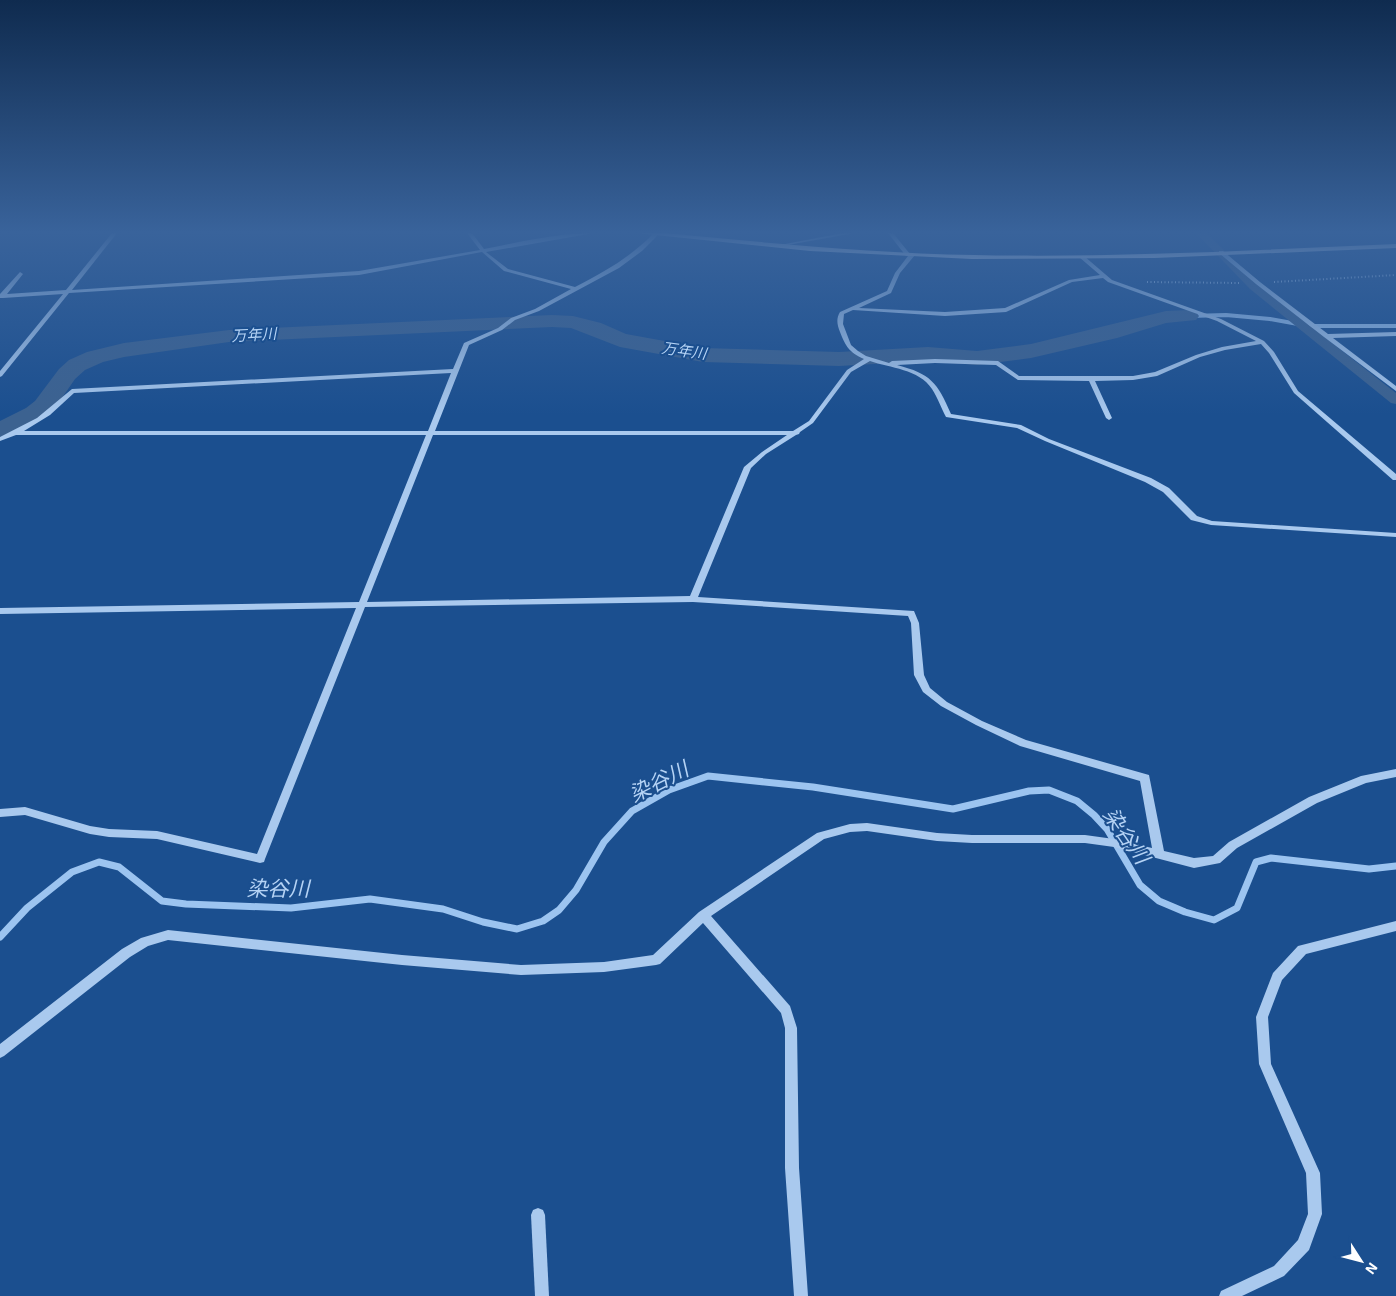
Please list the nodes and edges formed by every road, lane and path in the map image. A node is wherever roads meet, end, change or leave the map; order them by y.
1 (55, 293) edge
2 (65, 293) edge
3 (568, 293) edge
4 (886, 293) edge
5 (1043, 293) edge
6 (1146, 293) edge
7 (1273, 293) edge
8 (1, 296) edge
9 (850, 309) junction
10 (1310, 323) joint
11 (1396, 334) edge
12 (1326, 336) junction
13 (1262, 342) junction
14 (870, 358) junction
15 (887, 363) junction
16 (456, 371) junction
17 (0, 375) edge
18 (1091, 379) junction
19 (1396, 389) edge
20 (1109, 418) dead end
21 (16, 433) junction
22 (432, 433) junction
23 (797, 433) junction
24 (0, 439) edge
25 (1396, 478) edge
26 (1396, 536) edge
27 (693, 599) junction
28 (361, 605) junction
29 (0, 611) edge
30 (1396, 773) edge
31 (0, 813) edge
32 (1158, 855) junction
33 (703, 915) junction
34 (1396, 926) edge
35 (0, 1052) edge
36 (538, 1215) dead end
37 (542, 1296) edge
38 (801, 1296) edge
39 (1226, 1296) edge

1 - 8 street
2 - 17 street
3 - 16 street
4 - 9 street
5 - 9 street
6 - 13 street
7 - 10 street
9 - 14 street
10 - 12 street
11 - 12 street
12 - 19 street
13 - 18 street
13 - 25 street
14 - 15 street
14 - 23 street
15 - 18 street
15 - 26 street
16 - 21 street
16 - 22 street
18 - 20 street
21 - 22 street
21 - 24 street
22 - 23 street
22 - 28 street
23 - 27 street
27 - 28 street
27 - 32 street
28 - 29 street
28 - 31 street
30 - 32 street
32 - 33 street
33 - 35 street
33 - 38 street
34 - 39 street
36 - 37 street

